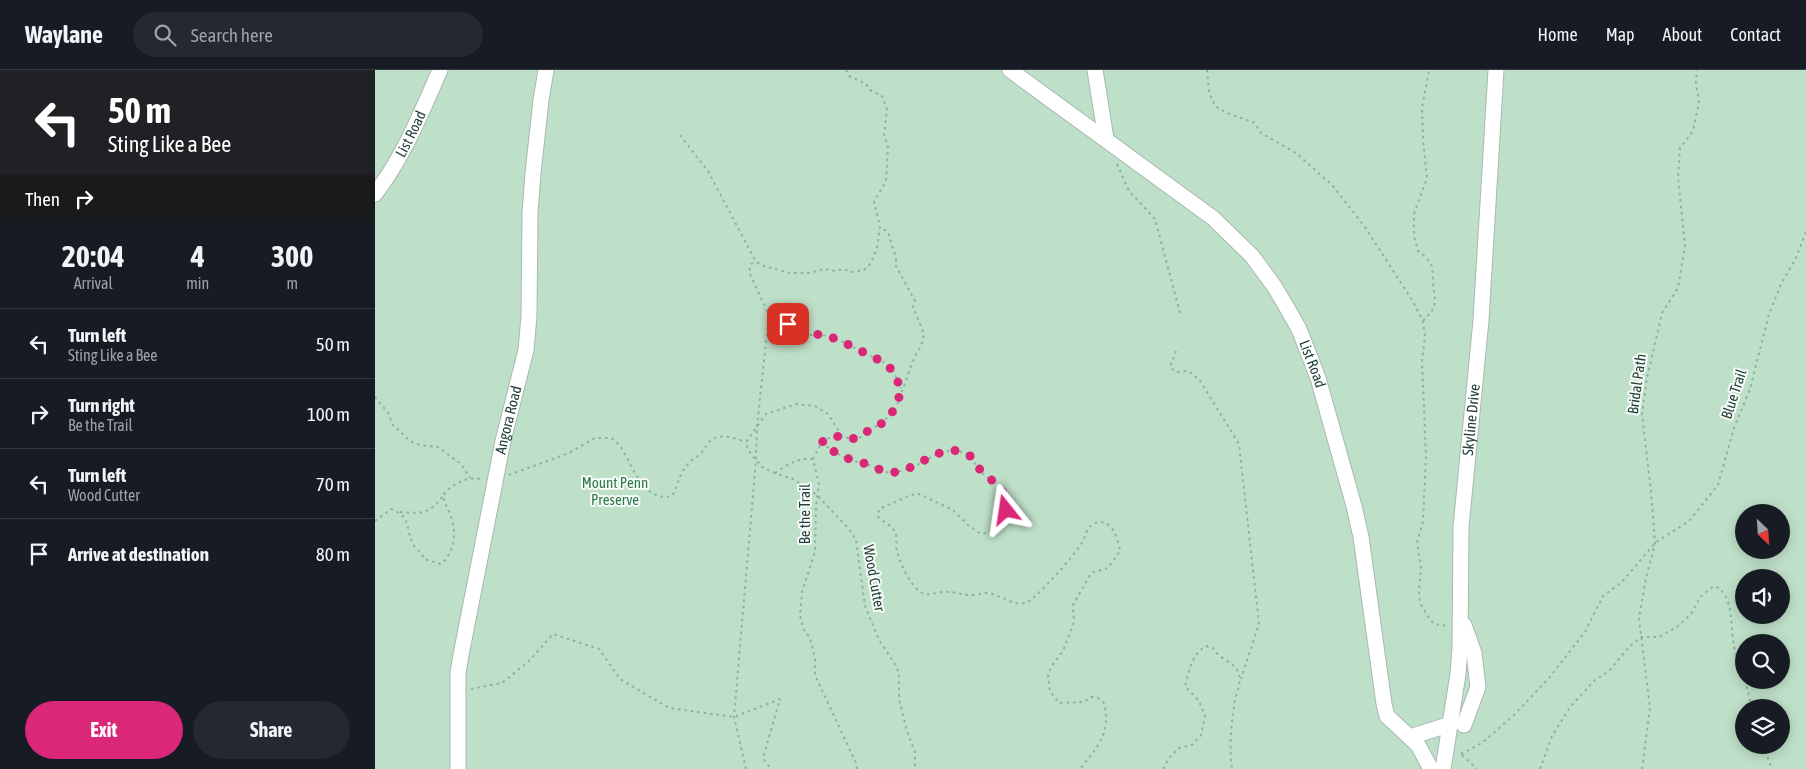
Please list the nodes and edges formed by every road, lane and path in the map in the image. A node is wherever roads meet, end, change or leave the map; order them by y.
1 (440, 70) edge
2 (547, 70) edge
3 (846, 70) edge
4 (1010, 70) edge
5 (1095, 70) edge
6 (1207, 70) edge
7 (1429, 70) edge
8 (1496, 70) edge
9 (1697, 70) edge
10 (680, 135) dead end
11 (1106, 139) junction
12 (375, 194) edge
13 (880, 227) junction
14 (1806, 232) edge
15 (756, 262) junction
16 (1180, 313) dead end
17 (769, 315) junction
18 (1423, 321) junction
19 (1176, 351) dead end
20 (901, 390) junction
21 (375, 397) edge
22 (757, 426) junction
23 (842, 436) junction
24 (746, 442) junction
25 (822, 442) junction
26 (813, 459) junction
27 (756, 460) junction
28 (775, 474) junction
29 (470, 478) junction
30 (495, 480) junction
31 (443, 495) junction
32 (817, 495) junction
33 (400, 512) junction
34 (375, 521) edge
35 (1655, 543) junction
36 (1460, 612) junction
37 (1460, 628) junction
38 (1641, 637) junction
39 (1735, 648) edge
40 (1241, 679) junction
41 (458, 692) junction
42 (1454, 698) junction
43 (1472, 701) junction
44 (734, 717) junction
45 (1457, 724) junction
46 (1410, 737) junction
47 (1446, 752) junction
48 (1461, 754) junction
49 (1766, 754) edge
50 (458, 769) edge
51 (746, 769) edge
52 (771, 769) edge
53 (857, 769) edge
54 (915, 769) edge
55 (1080, 769) edge
56 (1163, 769) edge
57 (1232, 769) edge
58 (1431, 769) edge
59 (1443, 769) edge
60 (1477, 769) edge
61 (1540, 769) edge
62 (1642, 769) edge
63 (1772, 769) edge

1 - 12 street, List Road
2 - 30 street, Angora Road
3 - 13 path
4 - 11 street, List Road
5 - 11 street
6 - 18 path
7 - 18 path
8 - 36 street, Skyline Drive
9 - 35 path, Bridal Path
10 - 15 path
11 - 16 path
11 - 46 street, List Road
13 - 15 path
13 - 20 path
14 - 35 path, Blue Trail
15 - 17 path
17 - 20 path
17 - 22 path
18 - 37 path
19 - 40 path
20 - 23 path
21 - 29 path
22 - 23 path
22 - 24 path
22 - 27 path
23 - 25 path
24 - 27 path, Wood Cutter
24 - 30 path
25 - 26 path
25 - 55 path
26 - 28 path
26 - 32 path, Be the Trail
27 - 28 path, Wood Cutter
27 - 44 path
28 - 32 path, Wood Cutter
29 - 30 path
29 - 31 path
30 - 41 street, Angora Road
31 - 33 path
31 - 33 path
32 - 53 path, Be the Trail
32 - 54 path, Wood Cutter
33 - 34 path
35 - 38 path, Bridal Path
35 - 48 path, Blue Trail
36 - 37 street, Skyline Drive
36 - 43 street
37 - 42 street, Skyline Drive
38 - 39 path
38 - 61 path
38 - 62 path, Bridal Path
40 - 56 path
40 - 57 path
41 - 44 path
41 - 50 street, Angora Road
42 - 43 street
42 - 45 street, Skyline Drive
43 - 45 street
44 - 51 path
44 - 52 path
45 - 46 street
45 - 47 street, Skyline Drive
46 - 58 street, List Road
47 - 48 path
47 - 59 street, Skyline Drive
48 - 60 path
49 - 63 path

